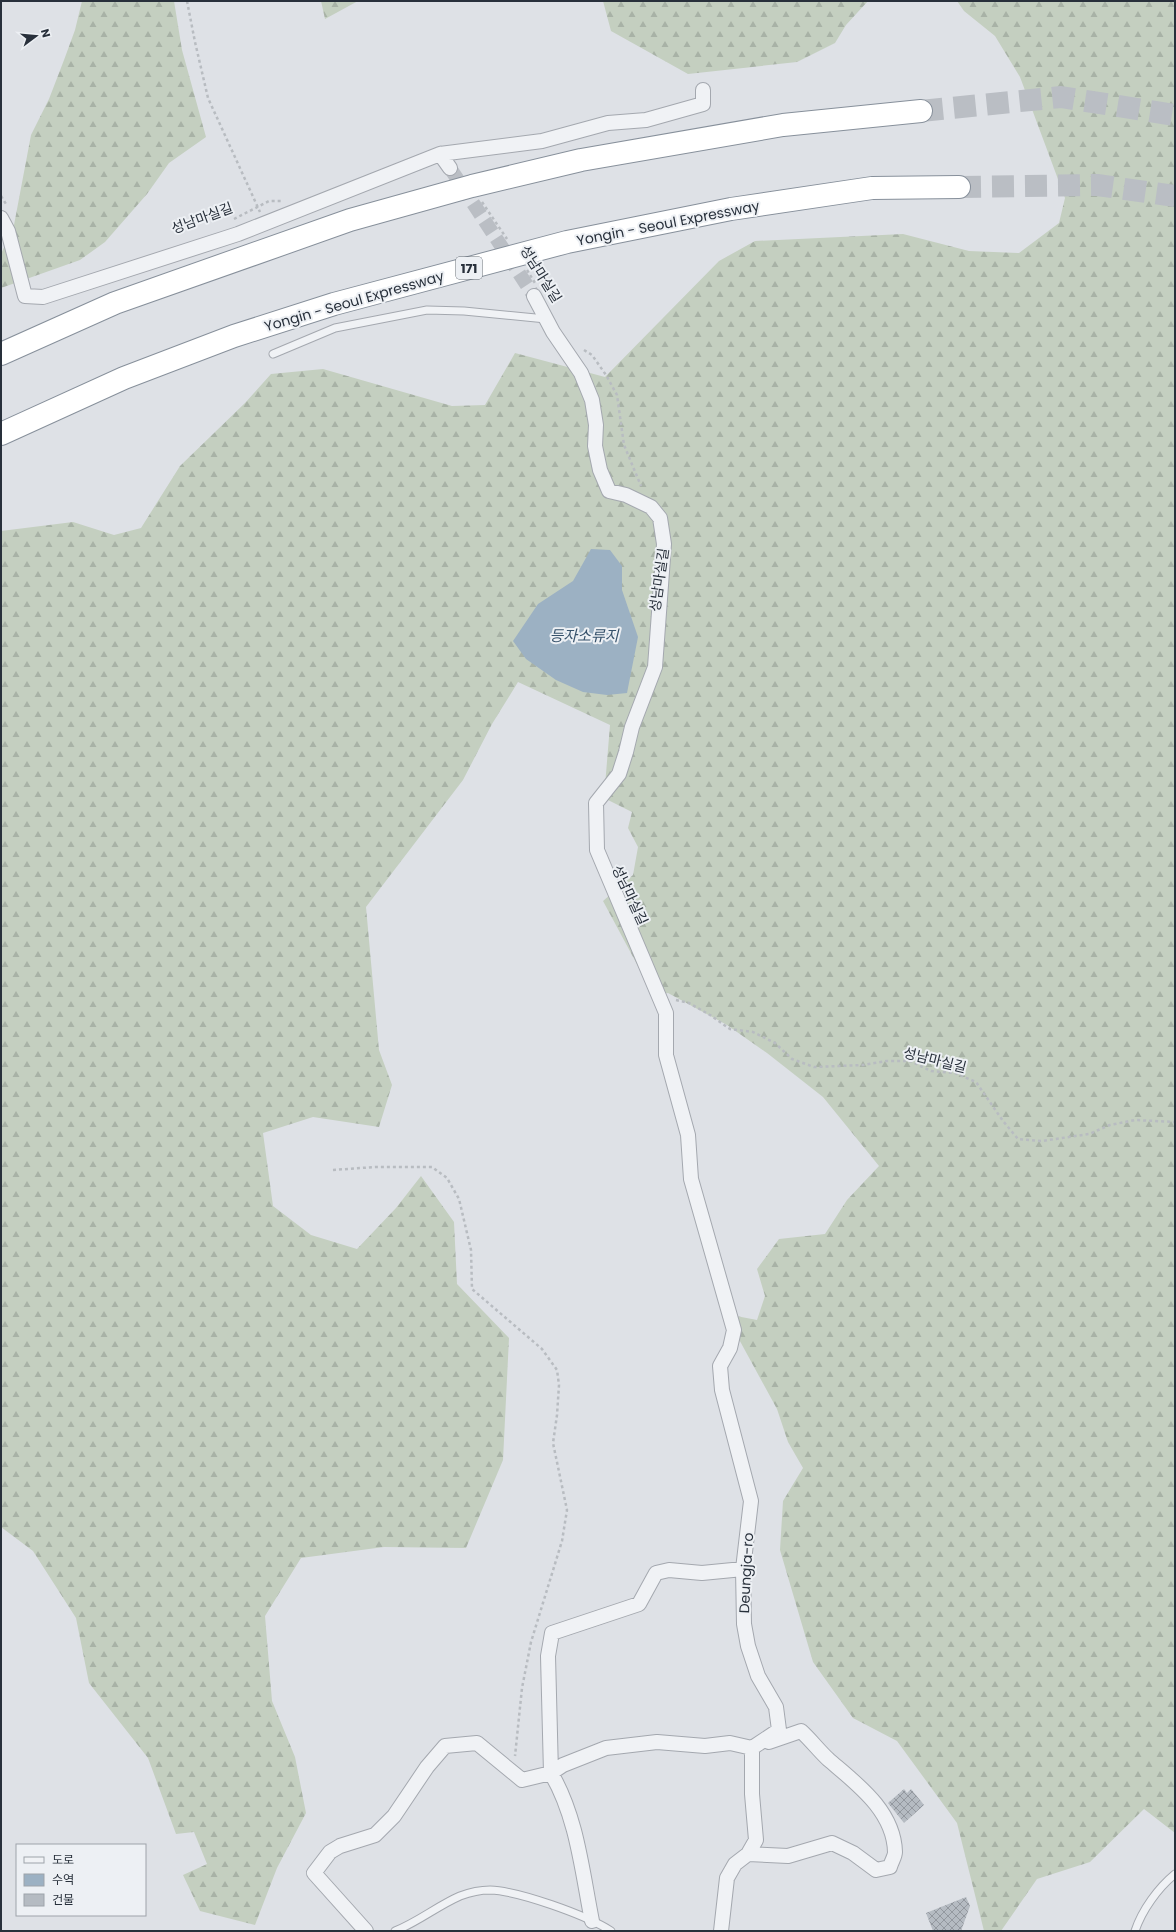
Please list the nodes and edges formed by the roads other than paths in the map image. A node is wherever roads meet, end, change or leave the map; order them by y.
1 (703, 90) dead end
2 (921, 111) tunnel mouth
3 (440, 154) junction
4 (450, 168) tunnel mouth
5 (959, 187) tunnel mouth
6 (4, 212) edge
7 (536, 291) tunnel mouth
8 (546, 319) junction
9 (1, 354) edge
10 (273, 354) dead end
11 (1, 434) edge
12 (743, 1569) junction
13 (752, 1748) junction
14 (551, 1773) junction
15 (748, 1854) junction
16 (1175, 1874) edge
17 (592, 1921) junction
18 (366, 1931) edge
19 (395, 1931) edge
20 (611, 1931) edge
21 (721, 1931) edge
22 (1135, 1931) edge

1 - 3 street
2 - 9 highway
3 - 4 street
3 - 6 street
5 - 11 highway, Yongin - Seoul Expressway / 171
7 - 8 street
8 - 10 lane
8 - 12 street, Deungja-ro
12 - 13 street, Deungja-ro
12 - 14 street
13 - 14 street
13 - 15 street
13 - 15 street
14 - 17 street
14 - 18 street
15 - 21 street
16 - 22 lane
17 - 19 lane
17 - 20 lane

